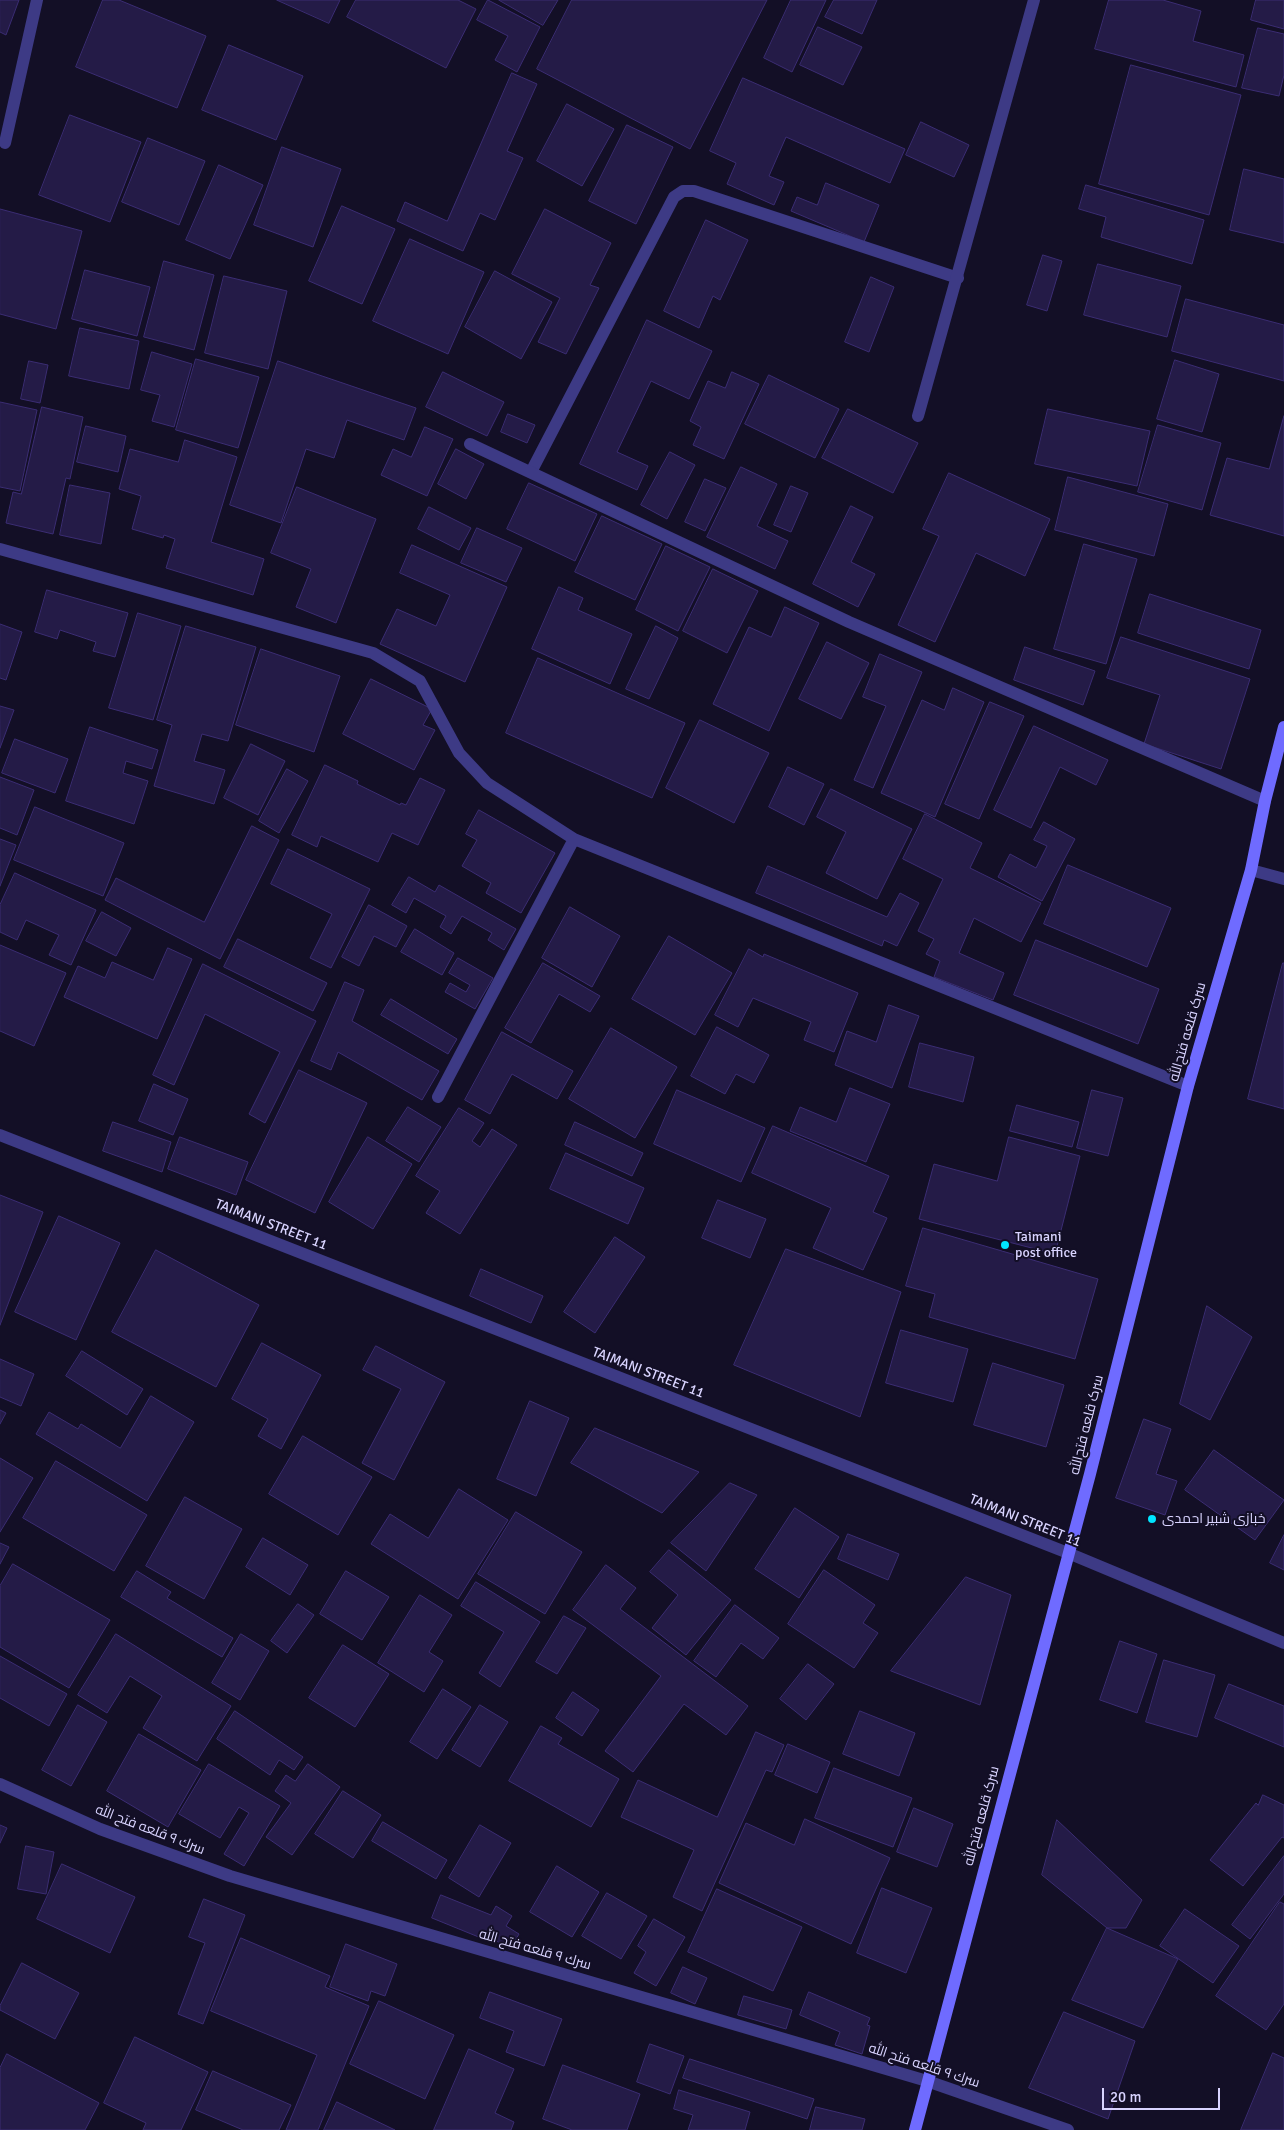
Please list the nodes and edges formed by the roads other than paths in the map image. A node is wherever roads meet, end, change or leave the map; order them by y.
1 (37, 0) edge
2 (1034, 0) edge
3 (5, 143) dead end
4 (958, 278) junction
5 (918, 416) dead end
6 (470, 444) dead end
7 (531, 472) junction
8 (0, 549) edge
9 (1284, 727) edge
10 (1265, 801) junction
11 (574, 840) junction
12 (1251, 870) junction
13 (1284, 879) edge
14 (1188, 1086) junction
15 (438, 1097) dead end
16 (0, 1135) edge
17 (1068, 1553) junction
18 (1284, 1643) edge
19 (0, 1784) edge
20 (927, 2081) junction
21 (915, 2130) edge
22 (1068, 2130) edge

1 - 3 street
2 - 4 street
4 - 5 street
4 - 7 street
6 - 7 street
7 - 10 street
8 - 11 street
9 - 10 main road, سرک قلعه فتح‌الله
10 - 12 main road, سرک قلعه فتح‌الله
11 - 14 street
11 - 15 street
12 - 13 street
12 - 14 main road, سرک قلعه فتح‌الله
14 - 17 main road, سرک قلعه فتح‌الله
16 - 17 street, TAIMANI STREET 11
17 - 18 street, TAIMANI STREET 11
17 - 20 main road, سرک قلعه فتح‌الله
19 - 20 street, سرك ٩ قلعه فتح الله
20 - 21 main road, سرک قلعه فتح‌الله
20 - 22 street, سرك ٩ قلعه فتح الله

